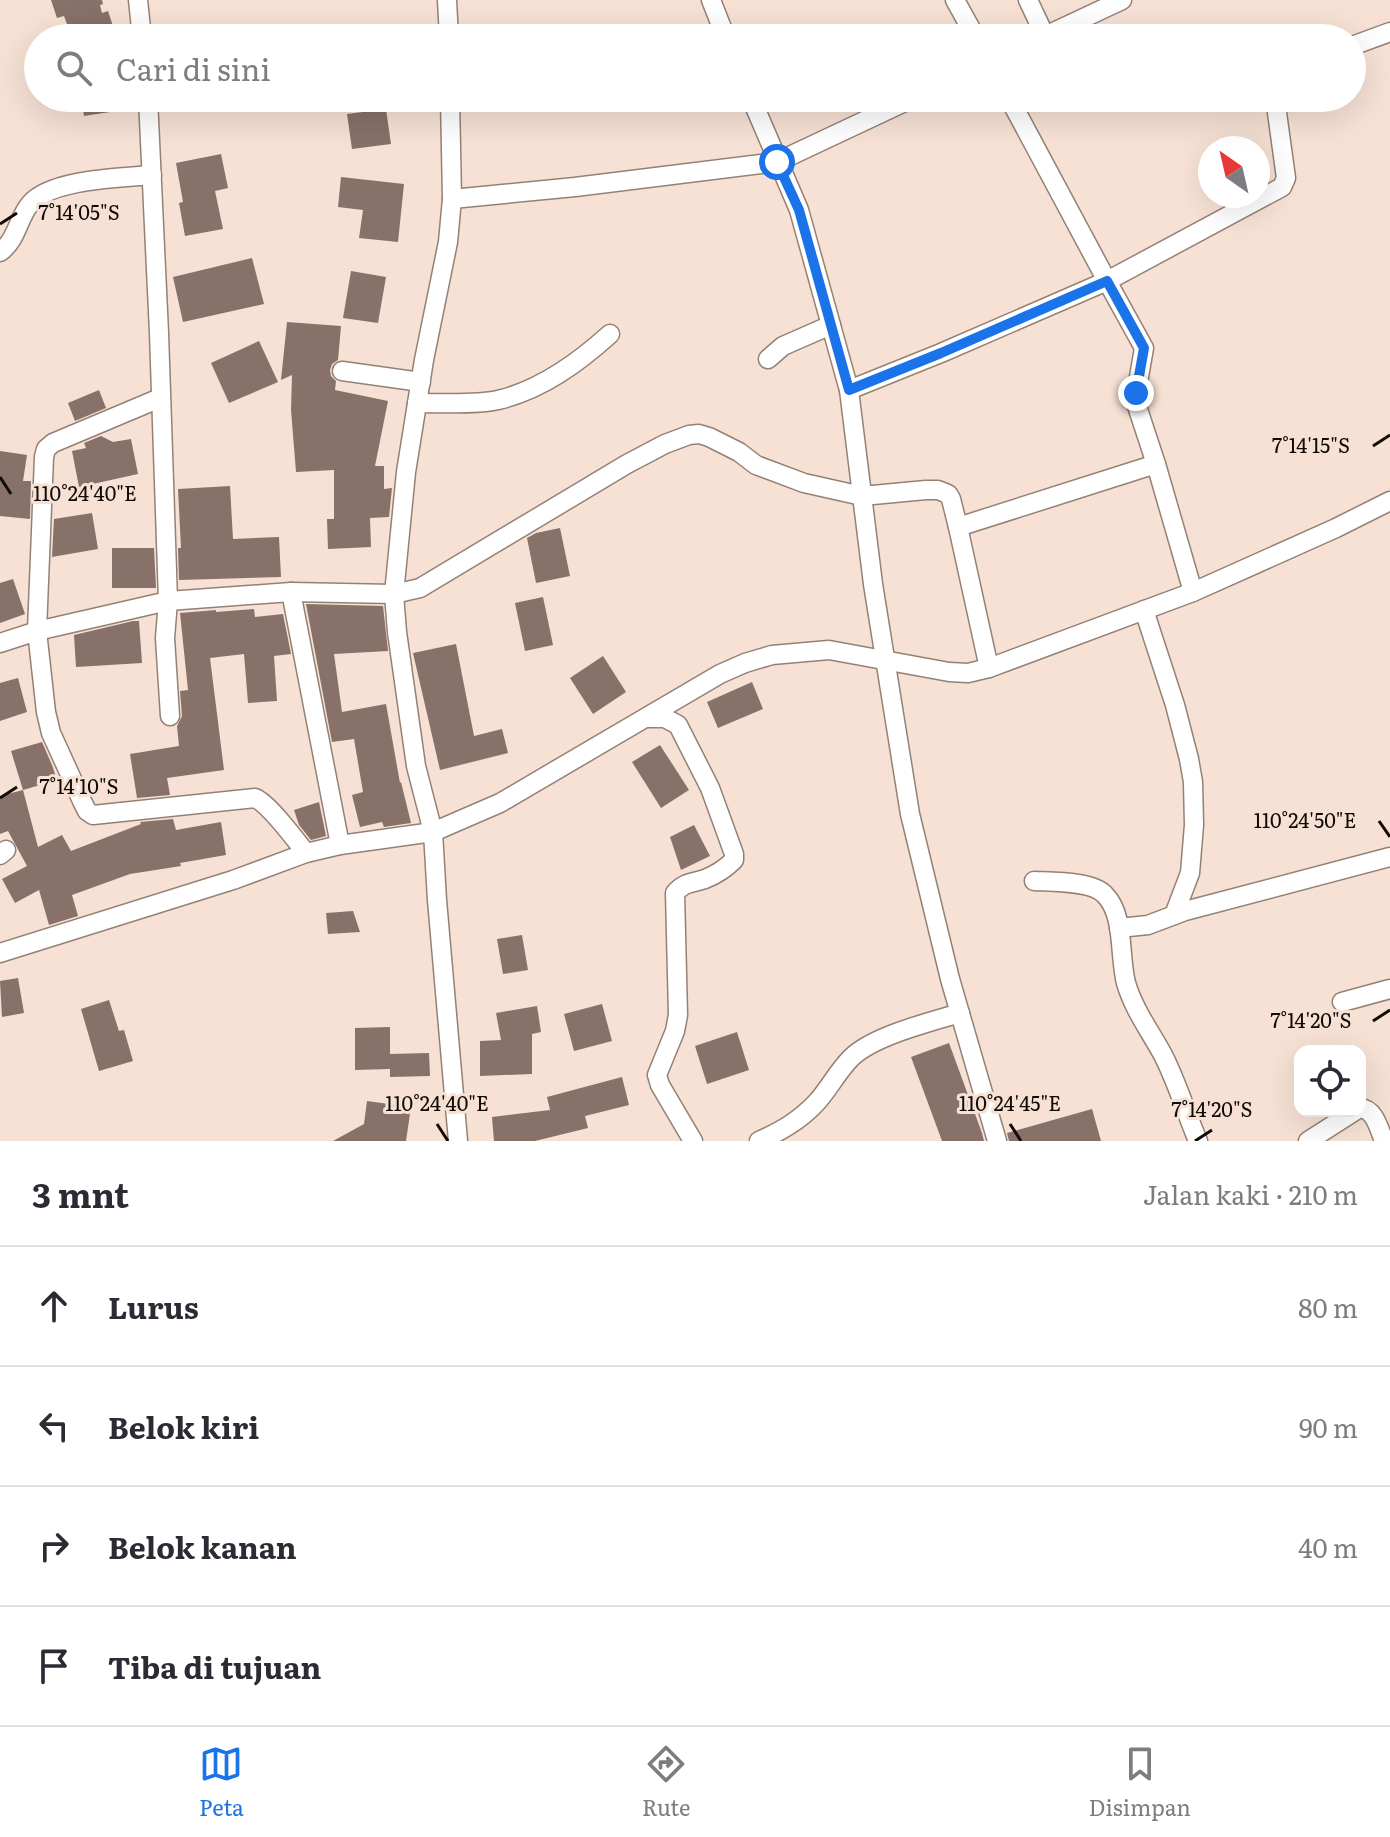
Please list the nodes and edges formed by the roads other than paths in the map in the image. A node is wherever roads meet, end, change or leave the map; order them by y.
1 (138, 0) edge
2 (447, 0) edge
3 (711, 0) edge
4 (955, 0) edge
5 (1028, 0) edge
6 (1122, 0) edge
7 (141, 24) edge
8 (448, 24) edge
9 (720, 24) edge
10 (968, 24) edge
11 (1038, 24) edge
12 (1071, 24) edge
13 (1390, 32) edge
14 (1366, 41) edge
15 (149, 112) edge
16 (450, 112) edge
17 (757, 112) edge
18 (883, 112) edge
19 (1016, 112) edge
20 (1277, 112) edge
21 (777, 162) junction
22 (152, 175) junction
23 (452, 199) junction
24 (0, 252) edge
25 (1107, 281) junction
26 (831, 325) junction
27 (610, 334) dead end
28 (768, 359) dead end
29 (342, 371) dead end
30 (421, 382) junction
31 (849, 390) junction
32 (160, 398) junction
33 (417, 403) junction
34 (1156, 464) junction
35 (862, 496) junction
36 (1390, 501) edge
37 (958, 527) junction
38 (291, 592) junction
39 (1193, 592) junction
40 (394, 594) junction
41 (162, 602) junction
42 (1144, 610) junction
43 (37, 631) junction
44 (0, 643) edge
45 (885, 661) junction
46 (989, 668) junction
47 (170, 716) dead end
48 (647, 718) junction
49 (433, 832) junction
50 (340, 845) junction
51 (306, 853) junction
52 (1390, 857) edge
53 (1034, 881) dead end
54 (1174, 915) junction
55 (1119, 928) junction
56 (0, 953) edge
57 (1390, 989) edge
58 (1342, 1002) dead end
59 (960, 1013) junction
60 (1366, 1109) edge
61 (1346, 1117) edge
62 (458, 1141) edge
63 (693, 1141) edge
64 (759, 1141) edge
65 (997, 1141) edge
66 (1198, 1141) edge
67 (1308, 1141) edge
68 (1384, 1141) edge

1 - 7 street
2 - 8 street
3 - 9 street
4 - 10 street
5 - 11 street
6 - 12 street
13 - 14 street
15 - 22 street
16 - 23 street
17 - 21 street
18 - 21 street
19 - 25 street
20 - 25 street
21 - 23 street
21 - 26 street
22 - 24 street
22 - 32 street
23 - 30 street
25 - 31 street
25 - 34 street
26 - 28 street
26 - 31 street
27 - 33 street
29 - 30 street
30 - 33 street
31 - 35 street
32 - 41 street
32 - 43 street
33 - 40 street
34 - 37 street
34 - 39 street
35 - 37 street
35 - 40 street
35 - 45 street
36 - 39 street
37 - 46 street
38 - 40 street
38 - 41 street
38 - 50 street
39 - 42 street
40 - 49 street
41 - 43 street
41 - 47 street
42 - 46 street
42 - 54 street
43 - 44 street
43 - 51 street
45 - 46 street
45 - 48 street
45 - 59 street
48 - 49 street
48 - 63 street
49 - 50 street
49 - 62 street
50 - 51 street
51 - 56 street
52 - 54 street
53 - 55 street
54 - 55 street
55 - 66 street
57 - 58 street
59 - 64 street
59 - 65 street
60 - 68 street
61 - 67 street

